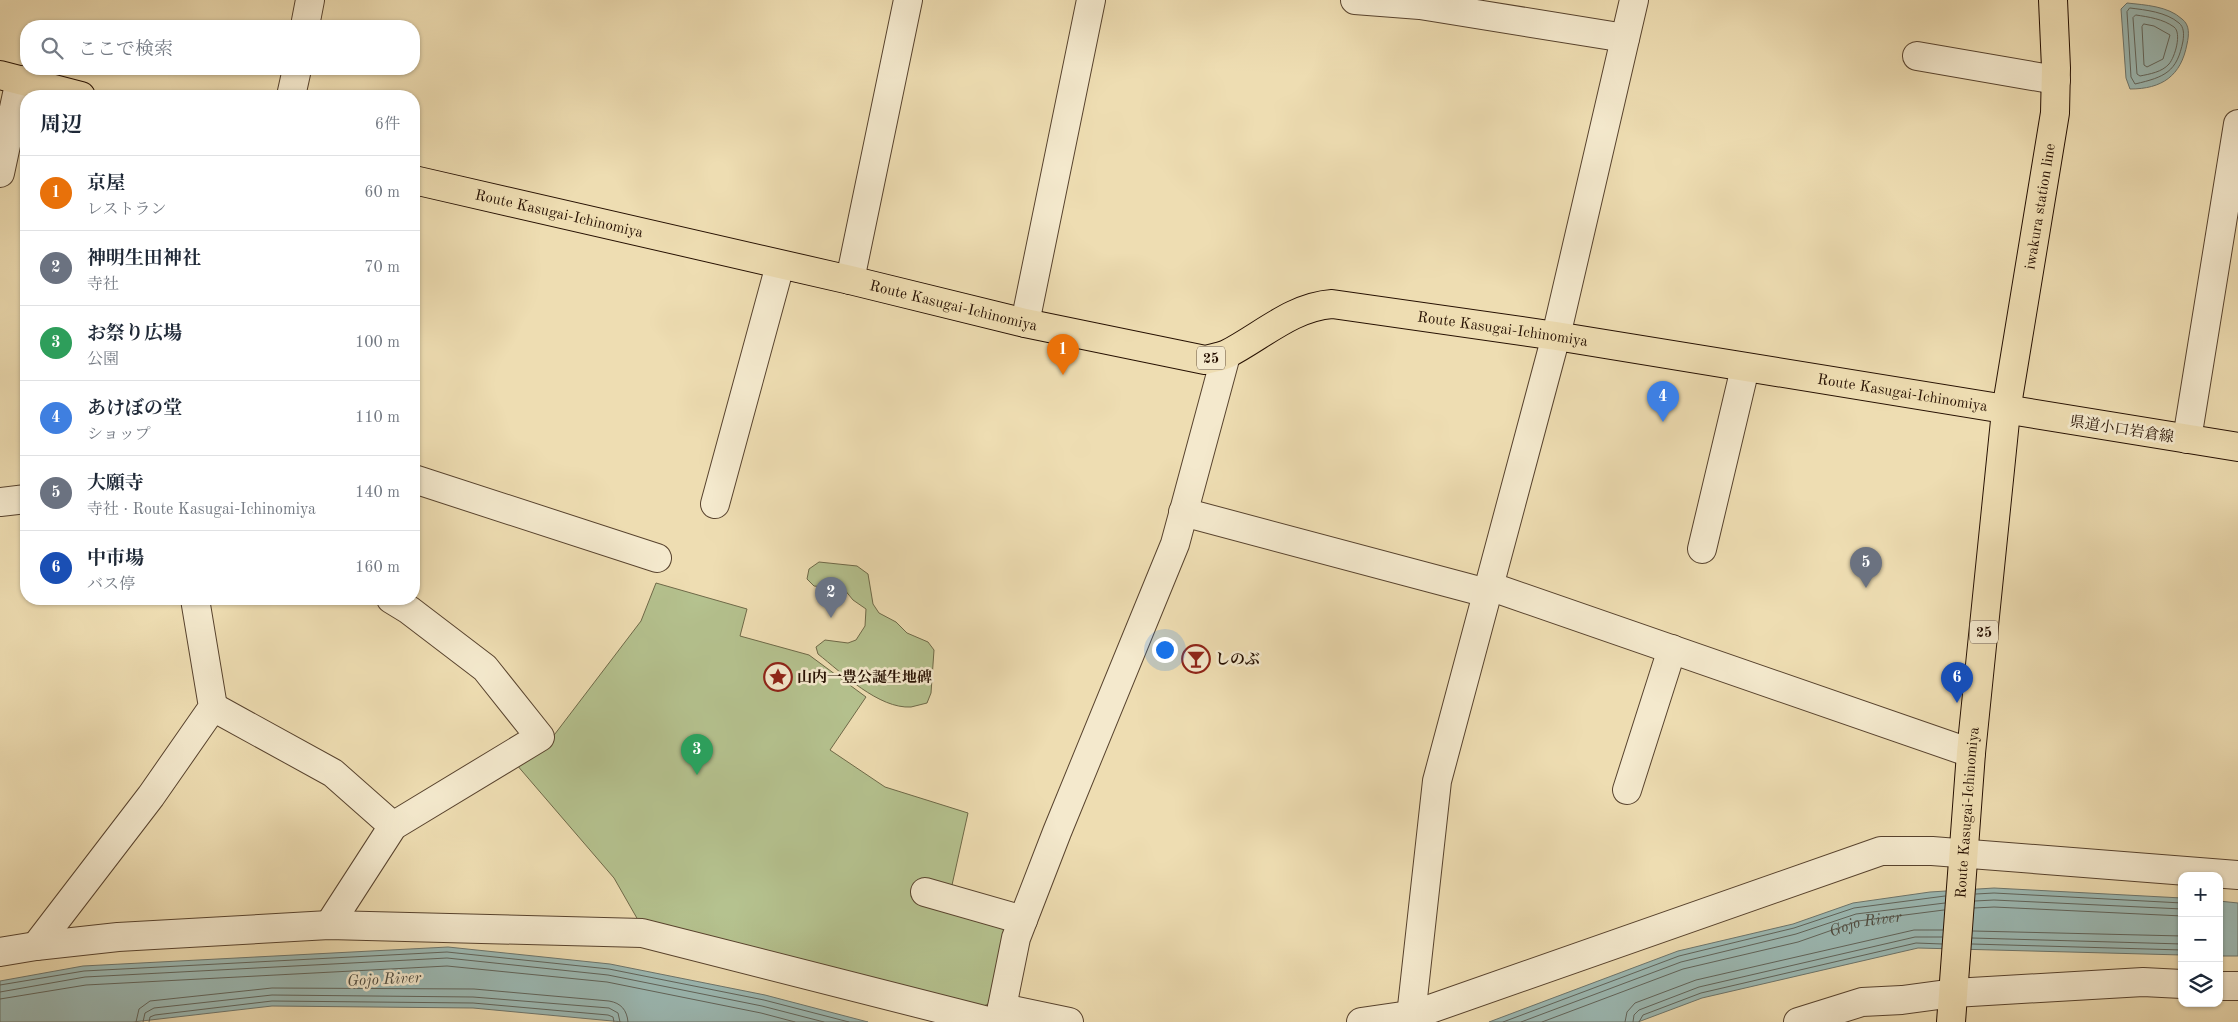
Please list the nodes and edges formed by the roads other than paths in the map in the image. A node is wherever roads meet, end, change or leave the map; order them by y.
1 (310, 0) edge
2 (908, 0) edge
3 (1091, 0) edge
4 (1355, 0) edge
5 (1634, 0) edge
6 (2053, 0) edge
7 (306, 20) edge
8 (1625, 38) junction
9 (1917, 56) dead end
10 (295, 75) edge
11 (10, 78) edge
12 (2056, 80) junction
13 (57, 90) edge
14 (292, 90) edge
15 (2238, 124) edge
16 (0, 173) edge
17 (420, 181) edge
18 (780, 264) junction
19 (850, 280) junction
20 (1025, 323) junction
21 (1556, 336) junction
22 (1226, 355) junction
23 (1745, 368) junction
24 (2006, 410) junction
25 (2187, 439) junction
26 (2238, 447) edge
27 (420, 480) edge
28 (20, 499) edge
29 (0, 502) edge
30 (715, 504) dead end
31 (1183, 512) junction
32 (1702, 549) dead end
33 (657, 558) dead end
34 (1488, 590) junction
35 (195, 605) edge
36 (400, 605) edge
37 (1672, 649) junction
38 (213, 707) junction
39 (1971, 753) junction
40 (1627, 790) dead end
41 (393, 826) junction
42 (1963, 853) junction
43 (2238, 875) edge
44 (925, 892) dead end
45 (1023, 920) junction
46 (329, 925) junction
47 (36, 946) junction
48 (0, 952) edge
49 (2178, 984) edge
50 (2223, 986) edge
51 (2238, 986) edge
52 (1954, 993) junction
53 (1898, 1011) edge
54 (1411, 1016) junction
55 (998, 1017) edge
56 (1069, 1022) edge
57 (1361, 1022) edge
58 (1798, 1022) edge
59 (1951, 1022) edge

1 - 7 street
2 - 19 street
3 - 20 street
4 - 8 street
5 - 8 street
6 - 12 main road, iwakura station line
8 - 21 street
9 - 12 street
10 - 14 street
11 - 13 main road
11 - 16 street
12 - 24 main road, iwakura station line
15 - 25 street
17 - 18 main road, Route Kasugai-Ichinomiya / 25
18 - 19 main road, Route Kasugai-Ichinomiya / 25
18 - 30 street
19 - 20 main road, Route Kasugai-Ichinomiya / 25
20 - 22 main road, Route Kasugai-Ichinomiya / 25
21 - 22 main road, Route Kasugai-Ichinomiya / 25
21 - 23 main road, Route Kasugai-Ichinomiya / 25
21 - 34 street
22 - 31 street
23 - 24 main road, Route Kasugai-Ichinomiya / 25
23 - 32 street
24 - 25 main road, 県道小口岩倉線
24 - 39 main road, Route Kasugai-Ichinomiya / 25
25 - 26 main road, 県道小口岩倉線
27 - 33 street
28 - 29 street
31 - 34 street
31 - 45 street
34 - 37 street
34 - 54 street
35 - 38 street
36 - 41 street
37 - 39 street
37 - 40 street
38 - 41 street
38 - 47 street
39 - 42 main road, Route Kasugai-Ichinomiya / 25
41 - 46 street
42 - 43 street
42 - 52 main road, Route Kasugai-Ichinomiya / 25
42 - 54 street
44 - 45 street
45 - 55 street
46 - 47 street
46 - 55 street
47 - 48 street
49 - 52 street
50 - 51 street
52 - 53 street
52 - 59 main road, Route Kasugai-Ichinomiya / 25
53 - 58 street
54 - 57 street
55 - 56 street

